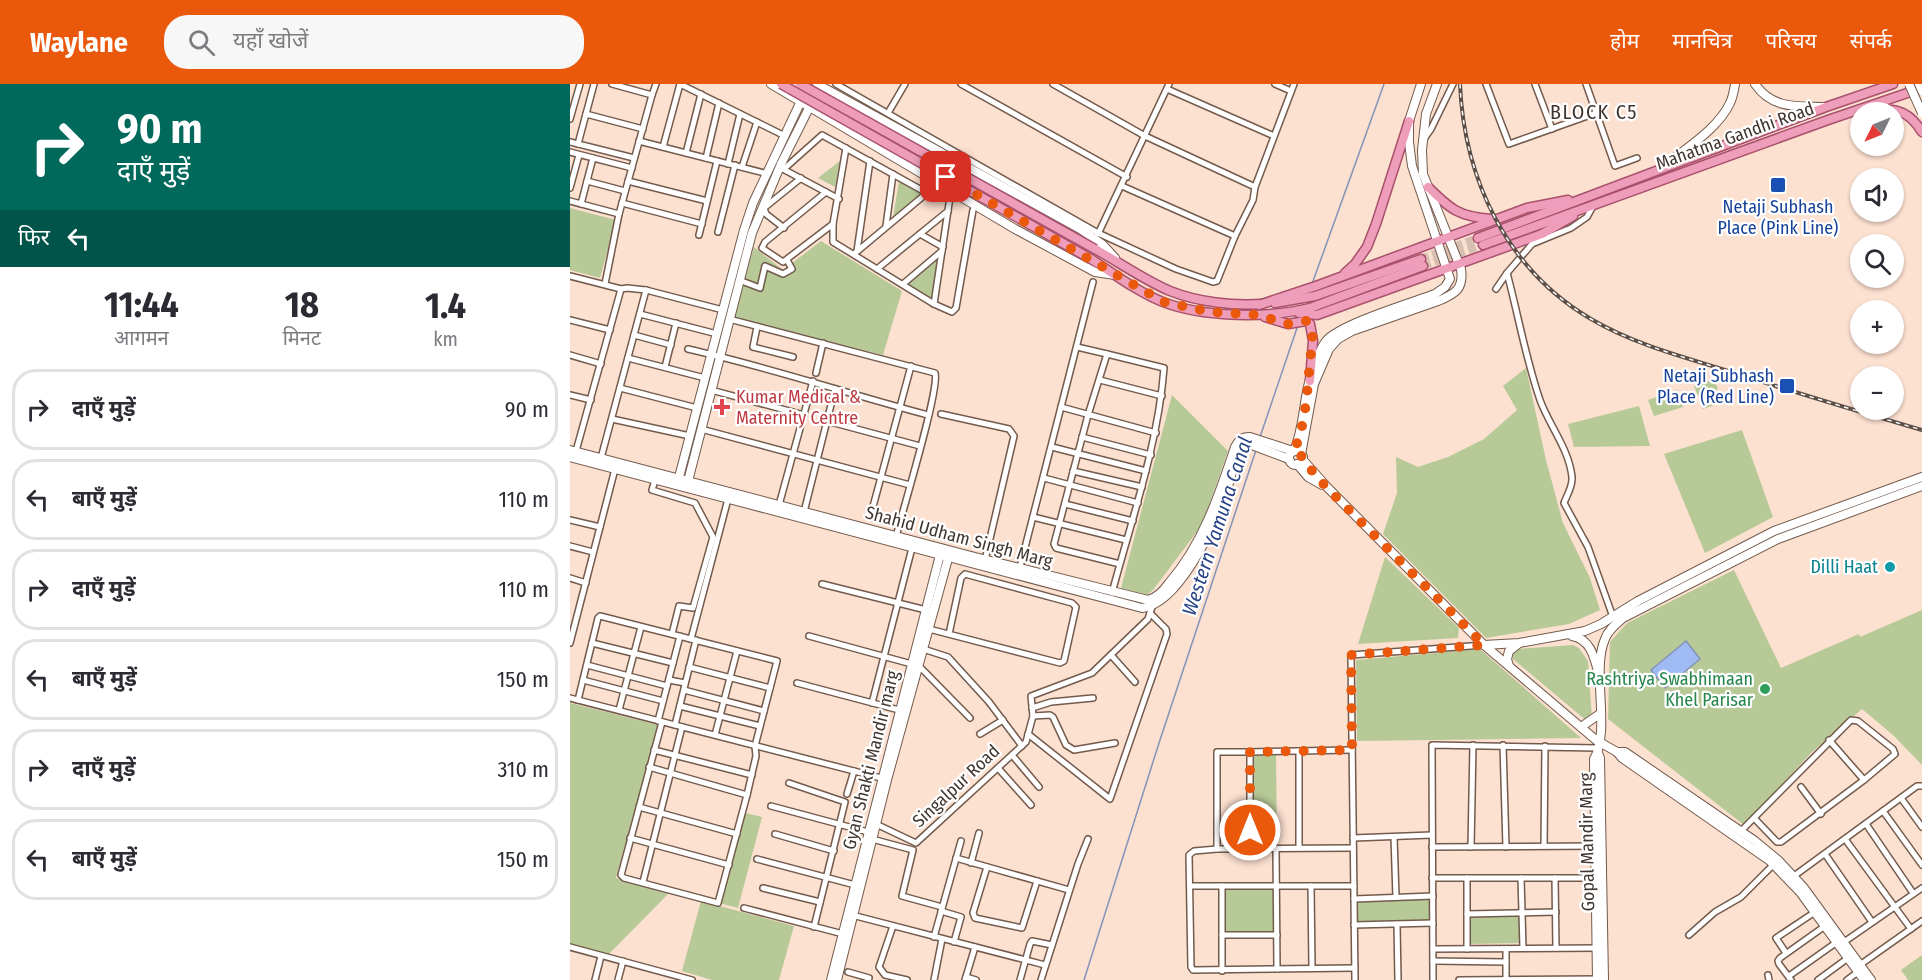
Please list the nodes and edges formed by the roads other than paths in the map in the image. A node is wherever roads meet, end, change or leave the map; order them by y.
1 (580, 84) edge
2 (594, 84) edge
3 (612, 84) edge
4 (656, 84) edge
5 (680, 84) edge
6 (771, 84) edge
7 (781, 84) edge
8 (800, 84) edge
9 (817, 84) edge
10 (836, 84) edge
11 (905, 84) edge
12 (961, 84) edge
13 (1053, 84) edge
14 (1275, 84) edge
15 (1294, 84) edge
16 (1421, 84) edge
17 (1437, 84) edge
18 (1453, 84) edge
19 (1486, 84) edge
20 (1535, 84) edge
21 (1586, 84) edge
22 (1736, 84) edge
23 (1755, 84) edge
24 (1893, 84) edge
25 (1909, 84) edge
26 (1919, 84) edge
27 (1168, 87) edge
28 (1922, 90) edge
29 (1291, 91) junction
30 (701, 94) junction
31 (652, 95) junction
32 (790, 95) junction
33 (801, 100) junction
34 (719, 103) junction
35 (810, 106) junction
36 (863, 106) junction
37 (1826, 107) junction
38 (571, 109) edge
39 (795, 112) junction
40 (888, 113) junction
41 (1596, 113) junction
42 (1849, 113) junction
43 (1922, 113) edge
44 (586, 114) junction
45 (740, 114) junction
46 (824, 114) junction
47 (804, 118) junction
48 (570, 119) edge
49 (1409, 121) junction
50 (757, 122) junction
51 (643, 129) junction
52 (848, 129) junction
53 (1552, 129) junction
54 (1922, 132) edge
55 (784, 136) junction
56 (1145, 136) junction
57 (1274, 136) junction
58 (1424, 139) junction
59 (639, 141) junction
60 (570, 142) edge
61 (578, 144) junction
62 (663, 147) junction
63 (846, 148) junction
64 (570, 152) edge
65 (686, 153) junction
66 (579, 154) junction
67 (593, 158) junction
68 (634, 158) junction
69 (706, 158) junction
70 (1637, 158) dead end
71 (717, 161) junction
72 (870, 162) junction
73 (728, 164) junction
74 (739, 166) junction
75 (632, 168) junction
76 (782, 168) junction
77 (1661, 169) junction
78 (767, 173) junction
79 (893, 174) junction
80 (572, 176) edge
81 (777, 176) junction
82 (1127, 177) junction
83 (801, 178) junction
84 (587, 180) junction
85 (628, 181) junction
86 (1122, 186) junction
87 (1255, 187) junction
88 (1428, 187) junction
89 (570, 188) edge
90 (626, 190) junction
91 (826, 192) junction
92 (950, 197) dead end
93 (839, 199) junction
94 (1593, 200) junction
95 (570, 201) edge
96 (708, 201) junction
97 (622, 203) junction
98 (581, 204) junction
99 (948, 210) junction
100 (973, 210) dead end
101 (619, 214) junction
102 (1494, 220) junction
103 (702, 224) junction
104 (833, 224) junction
105 (886, 227) junction
106 (784, 228) junction
107 (718, 232) dead end
108 (920, 234) junction
109 (699, 235) dead end
110 (1235, 236) junction
111 (1448, 237) junction
112 (1097, 241) junction
113 (1438, 241) junction
114 (1481, 241) tunnel mouth
115 (942, 249) junction
116 (855, 253) junction
117 (787, 260) junction
118 (1459, 264) junction
119 (1448, 268) junction
120 (877, 269) junction
121 (1507, 273) junction
122 (1116, 275) junction
123 (570, 276) edge
124 (1337, 278) junction
125 (739, 280) junction
126 (1093, 282) dead end
127 (605, 284) junction
128 (903, 284) junction
129 (621, 289) junction
130 (1496, 289) dead end
131 (646, 290) junction
132 (1296, 297) junction
133 (934, 304) junction
134 (723, 310) junction
135 (640, 314) junction
136 (1309, 314) junction
137 (1258, 315) junction
138 (729, 319) junction
139 (570, 320) edge
140 (676, 323) junction
141 (757, 327) junction
142 (610, 330) junction
143 (717, 334) junction
144 (634, 335) junction
145 (823, 344) junction
146 (670, 345) junction
147 (1077, 347) junction
148 (688, 349) dead end
149 (1107, 354) junction
150 (716, 355) junction
151 (570, 356) edge
152 (793, 357) dead end
153 (628, 358) junction
154 (601, 364) junction
155 (911, 366) junction
156 (665, 368) junction
157 (816, 373) dead end
158 (705, 378) junction
159 (1100, 380) junction
160 (813, 381) junction
161 (1310, 381) junction
162 (620, 388) junction
163 (835, 388) junction
164 (711, 390) junction
165 (570, 395) edge
166 (1162, 396) junction
167 (591, 400) junction
168 (899, 407) junction
169 (1061, 407) junction
170 (697, 408) junction
171 (941, 414) dead end
172 (804, 415) junction
173 (928, 415) junction
174 (1088, 415) junction
175 (612, 419) junction
176 (827, 421) junction
177 (701, 429) junction
178 (1156, 433) junction
179 (690, 436) junction
180 (1082, 438) junction
181 (891, 439) junction
182 (920, 446) junction
183 (1052, 447) junction
184 (572, 453) edge
185 (1078, 453) junction
186 (794, 454) junction
187 (1150, 456) junction
188 (1296, 457) junction
189 (602, 458) junction
190 (817, 460) junction
191 (615, 469) junction
192 (1073, 471) junction
193 (1146, 471) junction
194 (881, 477) junction
195 (1922, 477) edge
196 (1044, 478) junction
197 (655, 480) junction
198 (678, 482) junction
199 (687, 485) junction
200 (910, 485) junction
201 (1070, 485) junction
202 (1922, 486) edge
203 (1142, 487) junction
204 (729, 499) junction
205 (1138, 503) junction
206 (1065, 504) junction
207 (778, 505) junction
208 (804, 512) junction
209 (871, 514) dead end
210 (1825, 516) junction
211 (1033, 517) junction
212 (570, 520) edge
213 (1133, 521) junction
214 (1060, 524) junction
215 (600, 527) junction
216 (895, 540) junction
217 (1126, 540) junction
218 (570, 546) edge
219 (912, 548) junction
220 (593, 552) junction
221 (945, 553) junction
222 (985, 560) junction
223 (1120, 564) junction
224 (1019, 572) junction
225 (570, 578) edge
226 (586, 583) junction
227 (822, 584) dead end
228 (1680, 584) junction
229 (1112, 592) junction
230 (898, 603) junction
231 (1152, 606) junction
232 (926, 610) junction
233 (1613, 616) junction
234 (641, 627) junction
235 (928, 629) junction
236 (672, 634) junction
237 (949, 634) junction
238 (1562, 635) junction
239 (680, 636) junction
240 (809, 636) dead end
241 (570, 639) edge
242 (693, 640) junction
243 (592, 643) junction
244 (1519, 643) junction
245 (1484, 645) junction
246 (920, 647) junction
247 (737, 651) junction
248 (634, 653) junction
249 (1111, 655) junction
250 (884, 656) junction
251 (673, 663) junction
252 (587, 665) junction
253 (915, 665) junction
254 (689, 667) junction
255 (1510, 667) junction
256 (628, 675) junction
257 (730, 678) junction
258 (1600, 678) junction
259 (583, 680) junction
260 (1135, 682) dead end
261 (668, 683) junction
262 (797, 683) dead end
263 (685, 687) junction
264 (770, 688) junction
265 (624, 691) junction
266 (570, 698) edge
267 (1093, 698) dead end
268 (578, 700) junction
269 (724, 700) junction
270 (663, 701) junction
271 (872, 703) junction
272 (680, 705) junction
273 (1032, 708) junction
274 (619, 710) junction
275 (899, 710) junction
276 (764, 711) junction
277 (1601, 713) junction
278 (720, 716) junction
279 (1033, 716) junction
280 (970, 718) dead end
281 (1003, 720) junction
282 (660, 721) junction
283 (675, 725) junction
284 (760, 726) junction
285 (682, 727) junction
286 (1581, 727) junction
287 (980, 734) dead end
288 (1028, 734) junction
289 (715, 735) junction
290 (1829, 740) junction
291 (1116, 743) dead end
292 (1473, 745) junction
293 (1503, 745) junction
294 (755, 746) junction
295 (1022, 746) junction
296 (1545, 746) junction
297 (1598, 747) junction
298 (654, 750) junction
299 (1352, 750) junction
300 (1299, 751) junction
301 (1250, 752) junction
302 (1617, 752) junction
303 (675, 755) junction
304 (1012, 755) junction
305 (649, 768) junction
306 (998, 768) junction
307 (854, 771) junction
308 (670, 774) junction
309 (752, 775) junction
310 (884, 779) junction
311 (1864, 780) junction
312 (789, 783) dead end
313 (1922, 786) edge
314 (1039, 787) dead end
315 (1801, 787) dead end
316 (847, 794) dead end
317 (747, 795) junction
318 (1901, 798) junction
319 (771, 806) dead end
320 (1031, 806) dead end
321 (639, 807) junction
322 (1883, 811) junction
323 (660, 813) junction
324 (1821, 814) junction
325 (1754, 818) junction
326 (876, 824) junction
327 (1866, 824) junction
328 (840, 825) junction
329 (1922, 827) edge
330 (1741, 831) junction
331 (980, 833) dead end
332 (737, 834) junction
333 (775, 834) dead end
334 (1432, 835) junction
335 (870, 836) junction
336 (1394, 837) junction
337 (630, 838) junction
338 (1353, 838) junction
339 (1088, 839) dead end
340 (1746, 839) junction
341 (1845, 839) junction
342 (961, 841) dead end
343 (652, 844) junction
344 (1544, 846) junction
345 (1599, 846) junction
346 (1432, 847) junction
347 (1472, 847) junction
348 (1506, 847) junction
349 (1299, 848) junction
350 (1353, 848) junction
351 (1217, 849) junction
352 (1250, 849) junction
353 (1276, 849) junction
354 (834, 851) junction
355 (1825, 854) junction
356 (956, 858) junction
357 (757, 860) dead end
358 (1776, 862) junction
359 (971, 863) junction
360 (729, 865) junction
361 (1922, 865) edge
362 (987, 867) junction
363 (1794, 876) junction
364 (827, 878) junction
365 (1432, 878) junction
366 (1467, 878) junction
367 (1521, 878) junction
368 (1556, 878) junction
369 (1599, 878) junction
370 (1037, 881) junction
371 (643, 882) junction
372 (855, 885) junction
373 (1277, 885) junction
374 (1190, 886) junction
375 (1222, 886) junction
376 (1311, 886) junction
377 (1354, 886) junction
378 (763, 888) dead end
379 (1922, 888) edge
380 (1069, 890) junction
381 (1913, 893) junction
382 (1432, 896) junction
383 (1396, 897) junction
384 (1354, 899) junction
385 (820, 902) junction
386 (1894, 907) junction
387 (744, 908) dead end
388 (942, 909) junction
389 (1556, 912) junction
390 (1815, 912) junction
391 (851, 914) junction
392 (1467, 914) junction
393 (1522, 914) junction
394 (1922, 921) edge
395 (1872, 922) junction
396 (1433, 923) junction
397 (1397, 924) junction
398 (1354, 925) junction
399 (892, 926) junction
400 (1826, 926) junction
401 (814, 927) junction
402 (1911, 929) junction
403 (843, 934) junction
404 (1222, 935) junction
405 (1277, 935) junction
406 (1689, 935) dead end
407 (934, 937) junction
408 (942, 939) junction
409 (954, 942) junction
410 (1840, 942) junction
411 (1052, 945) junction
412 (570, 947) edge
413 (975, 947) junction
414 (1522, 948) junction
415 (1556, 948) junction
416 (1600, 948) junction
417 (1467, 949) junction
418 (1506, 949) junction
419 (1433, 950) junction
420 (1786, 953) junction
421 (601, 956) junction
422 (1848, 958) junction
423 (623, 961) junction
424 (1026, 961) junction
425 (1433, 961) junction
426 (1506, 962) junction
427 (1045, 965) junction
428 (1312, 968) junction
429 (1355, 968) junction
430 (1858, 968) junction
431 (1277, 969) junction
432 (1222, 971) junction
433 (848, 972) dead end
434 (1790, 978) edge
435 (965, 979) edge
436 (1507, 979) edge
437 (1600, 979) edge
438 (1820, 979) edge
439 (595, 980) edge
440 (618, 980) edge
441 (692, 980) edge
442 (831, 980) edge
443 (837, 980) edge
444 (868, 980) edge
445 (907, 980) edge
446 (934, 980) edge
447 (976, 980) edge
448 (1020, 980) edge
449 (1041, 980) edge
450 (1354, 980) edge
451 (1398, 980) edge
452 (1433, 980) edge
453 (1459, 980) edge
454 (1473, 980) edge
455 (1546, 980) edge
456 (1847, 980) edge
457 (1864, 980) edge
458 (1871, 980) edge

1 - 38 street
2 - 44 street
3 - 31 street
4 - 31 street
5 - 30 street
5 - 62 street
6 - 32 street
7 - 122 main road, bridge
8 - 112 main road, bridge
9 - 36 street
10 - 36 street
11 - 40 street
12 - 82 street
13 - 56 street
14 - 29 street
15 - 29 street
16 - 49 street
17 - 58 street
18 - 58 street
19 - 53 street
20 - 53 street
21 - 41 street
22 - 77 street
23 - 37 street
24 - 37 main road, Mahatma Gandhi Road
25 - 43 street, bridge
26 - 28 street, bridge
27 - 56 street
27 - 57 street
28 - 42 main road, Mahatma Gandhi Road
29 - 57 street
30 - 34 street
30 - 65 street
31 - 51 street
32 - 33 street
32 - 39 street
33 - 35 street
33 - 39 street
34 - 45 street
34 - 69 street
35 - 46 street
35 - 47 street
36 - 40 street
36 - 52 street
36 - 112 street
37 - 77 main road, Mahatma Gandhi Road
38 - 48 street
39 - 55 street
40 - 112 street
41 - 53 street
41 - 70 street
42 - 54 main road
42 - 94 main road, Mahatma Gandhi Road
44 - 51 street
44 - 61 street
45 - 50 street
45 - 73 street
46 - 47 street
46 - 52 street
47 - 76 street
49 - 113 street
49 - 124 main road
50 - 55 street
50 - 74 street
51 - 59 street
52 - 122 street
55 - 78 street
56 - 82 street
56 - 87 street
57 - 87 street
58 - 88 street
59 - 62 street
59 - 68 street
60 - 61 street
61 - 68 street
62 - 65 street
63 - 72 street
63 - 76 street
63 - 93 street
64 - 66 street
65 - 69 street
66 - 67 street
66 - 80 street
67 - 75 street
67 - 84 street
68 - 75 street
69 - 71 street
71 - 73 street
71 - 96 street
72 - 79 street
72 - 116 street
73 - 74 street
74 - 78 street
74 - 107 street
75 - 85 street
76 - 81 street
76 - 83 street
77 - 94 main road, Mahatma Gandhi Road
78 - 81 street
78 - 134 street
79 - 105 street
79 - 105 street
80 - 89 street
81 - 125 street
82 - 86 street
83 - 91 street
83 - 106 street
84 - 90 street
84 - 98 street
85 - 90 street
85 - 96 street
86 - 110 street
86 - 112 street
87 - 110 street
88 - 102 main road
88 - 111 street
90 - 97 street
91 - 93 street
91 - 106 street
92 - 99 street
93 - 104 street
94 - 102 main road
94 - 114 main road
94 - 118 main road
94 - 121 street
95 - 98 street
96 - 103 street
97 - 101 street
97 - 103 street
98 - 101 street
99 - 108 street
99 - 115 street
100 - 133 street
101 - 127 street
102 - 111 main road
103 - 109 street
104 - 116 street
104 - 117 street
105 - 116 street
106 - 117 street
108 - 115 street
108 - 120 street
110 - 112 street
111 - 113 main road
111 - 118 street
112 - 132 main road
113 - 119 street
113 - 124 main road
115 - 128 street
115 - 133 street
116 - 120 street
117 - 125 street
118 - 119 main road
118 - 188 street
119 - 136 main road
119 - 161 street
120 - 128 street
121 - 130 street
121 - 233 street
122 - 137 main road
123 - 127 street
124 - 132 main road
125 - 138 street
126 - 147 street
127 - 129 street
128 - 133 street
129 - 131 street
129 - 142 street
131 - 134 street
131 - 135 street
132 - 136 main road
134 - 143 street
135 - 140 street
135 - 144 street
136 - 137 main road
136 - 137 main road
136 - 161 main road
138 - 141 street
138 - 150 street
139 - 142 street
140 - 143 street
140 - 146 street
141 - 145 street
141 - 152 street
142 - 154 street
143 - 150 street
144 - 146 street
144 - 153 street
145 - 155 street
145 - 157 street
146 - 156 street
147 - 149 street
147 - 169 street
148 - 150 street
149 - 159 street
149 - 166 street
150 - 158 street
150 - 160 street
150 - 164 street
151 - 154 street
153 - 156 street
153 - 162 street
154 - 167 street
155 - 168 street
155 - 173 street
156 - 158 street
158 - 170 street
159 - 166 street
159 - 174 street
160 - 163 street
160 - 172 street
161 - 188 street
162 - 170 street
162 - 175 street
163 - 168 street
163 - 176 street
164 - 172 street
164 - 177 street
165 - 167 street
166 - 178 street
167 - 184 street
168 - 173 street
168 - 181 street
169 - 174 street
169 - 183 street
170 - 179 street
171 - 222 street
172 - 186 street
173 - 182 street
174 - 178 street
174 - 180 street
175 - 179 street
175 - 189 street
176 - 181 street
176 - 190 street
177 - 186 street
177 - 199 street
178 - 187 street
179 - 198 street
180 - 185 street
180 - 187 street
181 - 182 street
181 - 194 street
182 - 200 street
183 - 185 street
183 - 196 street
184 - 189 street, Shahid Udham Singh Marg
184 - 191 street, Shahid Udham Singh Marg
185 - 192 street
185 - 193 street
186 - 190 street
186 - 207 street
187 - 193 street
188 - 231 street
188 - 245 street
189 - 198 street, Shahid Udham Singh Marg
190 - 194 street
190 - 208 street
191 - 197 street, Shahid Udham Singh Marg
191 - 215 street
192 - 201 street
192 - 203 street
193 - 203 street
194 - 200 street
194 - 209 street
195 - 210 street
196 - 201 street
196 - 211 street
197 - 198 street, Shahid Udham Singh Marg
197 - 236 street
198 - 199 street, Shahid Udham Singh Marg
199 - 204 street, Shahid Udham Singh Marg
199 - 207 street, Shahid Udham Singh Marg
200 - 216 street
201 - 205 street
201 - 206 street
202 - 210 street
203 - 205 street
204 - 216 street, Shahid Udham Singh Marg
204 - 242 street
205 - 213 street
206 - 213 street
206 - 214 street
207 - 208 street, Shahid Udham Singh Marg
208 - 216 street, Shahid Udham Singh Marg
210 - 228 street
211 - 214 street
211 - 224 street
212 - 215 street
213 - 217 street
214 - 217 street
214 - 223 street
215 - 220 street
216 - 219 street, Shahid Udham Singh Marg
216 - 221 street, Shahid Udham Singh Marg
217 - 223 street
218 - 220 street
219 - 221 street, Shahid Udham Singh Marg
219 - 230 street
220 - 226 street
221 - 222 street, Shahid Udham Singh Marg
221 - 224 street, Shahid Udham Singh Marg
221 - 232 street, Gyan Shakti Mandir marg
221 - 235 street, Gyan Shakti Mandir marg
222 - 224 street, Shahid Udham Singh Marg
223 - 229 street
224 - 229 street, Shahid Udham Singh Marg
224 - 231 street, Shahid Udham Singh Marg
225 - 226 street
226 - 241 street
227 - 230 street
228 - 233 street
228 - 258 street
229 - 231 street, Shahid Udham Singh Marg
230 - 232 street
230 - 250 street
231 - 249 street
231 - 288 street
232 - 246 street, Gyan Shakti Mandir marg
233 - 238 street
234 - 236 street
234 - 243 street
234 - 248 street
235 - 237 street
235 - 246 street, Gyan Shakti Mandir marg
236 - 239 street
237 - 237 street
238 - 244 street
238 - 258 street
239 - 242 street
239 - 251 street
240 - 250 street
242 - 247 street
242 - 254 street
243 - 248 street
243 - 252 street
244 - 245 street
244 - 255 street
245 - 255 street
245 - 299 street
246 - 253 street, Gyan Shakti Mandir marg
246 - 281 street
247 - 257 street
247 - 264 street
248 - 251 street
248 - 256 street
249 - 260 street
249 - 273 street
250 - 253 street
250 - 271 street
251 - 261 street
252 - 256 street
252 - 259 street
253 - 275 street, Gyan Shakti Mandir marg
253 - 280 street
253 - 310 street, Gyan Shakti Mandir marg
254 - 257 street
254 - 263 street
255 - 286 street
256 - 261 street
256 - 265 street
257 - 264 street
257 - 269 street
258 - 277 street, Gopal Mandir Marg
259 - 265 street
259 - 268 street
261 - 263 street
261 - 270 street
262 - 271 street
263 - 269 street
263 - 272 street
264 - 276 street
265 - 270 street
265 - 274 street
266 - 268 street
267 - 273 street
268 - 274 street
269 - 276 street
269 - 278 street
270 - 282 street
271 - 275 street
272 - 278 street
272 - 283 street
273 - 279 street
274 - 282 street
275 - 310 street, Gyan Shakti Mandir marg
276 - 284 street
277 - 286 street
277 - 297 street, Gopal Mandir Marg
278 - 284 street
278 - 289 street
279 - 288 street
279 - 291 street
281 - 287 street
281 - 295 street
282 - 283 street
282 - 298 street
283 - 285 street
284 - 294 street
285 - 289 street
285 - 303 street
286 - 297 street
288 - 295 street
289 - 294 street
290 - 311 street
290 - 311 street
290 - 325 street
292 - 293 street
292 - 334 street
292 - 347 street
293 - 296 street
293 - 348 street
294 - 307 street
294 - 309 street
295 - 304 street, Singalpur Road
296 - 297 street
296 - 344 street
297 - 302 street
297 - 345 street, Gopal Mandir Marg
298 - 303 street
298 - 305 street
299 - 300 street
299 - 338 street
300 - 301 street
300 - 349 street
301 - 351 street
301 - 352 street
302 - 330 street
302 - 340 street
303 - 308 street
303 - 309 street
304 - 306 street, Singalpur Road
304 - 314 street
305 - 308 street
305 - 321 street
306 - 320 street
306 - 326 street, Singalpur Road
307 - 310 street
307 - 316 street
308 - 317 street
308 - 323 street
309 - 317 street
310 - 326 street, Gyan Shakti Mandir marg
310 - 335 street, Gyan Shakti Mandir marg
311 - 324 street
312 - 328 street
313 - 318 street
315 - 324 street
317 - 332 street
318 - 322 street
318 - 329 street
319 - 328 street
321 - 323 street
321 - 337 street
322 - 327 street
322 - 361 street
323 - 332 street
323 - 343 street
324 - 325 street
325 - 330 street
326 - 335 street, Gyan Shakti Mandir marg
327 - 341 street
327 - 381 street
328 - 335 street
328 - 354 street
330 - 340 street
331 - 359 street
332 - 360 street
333 - 354 street
334 - 336 street
334 - 346 street
335 - 372 street, Gyan Shakti Mandir marg
335 - 388 street
335 - 391 street, Gyan Shakti Mandir marg
336 - 338 street
336 - 383 street
337 - 343 street
337 - 371 street
338 - 350 street
339 - 380 street
340 - 358 street
341 - 355 street
341 - 386 street
342 - 356 street
343 - 360 street
343 - 371 street
344 - 345 street
344 - 348 street
345 - 369 street, Gopal Mandir Marg
346 - 347 street
346 - 365 street
347 - 348 street
349 - 350 street
349 - 353 street
350 - 377 street
351 - 352 street
351 - 374 street
352 - 353 street
353 - 373 street
354 - 364 street
355 - 363 street
355 - 395 street
356 - 359 street
356 - 388 street
357 - 364 street
358 - 363 street
358 - 390 street
358 - 406 street
359 - 362 street
360 - 371 street
362 - 370 street
362 - 370 street
363 - 410 street
364 - 372 street
364 - 385 street
365 - 366 street
365 - 382 street
366 - 367 street
366 - 392 street
367 - 368 street
367 - 393 street
368 - 369 street
368 - 389 street
369 - 416 street, Gopal Mandir Marg
370 - 380 street
372 - 391 street, Gyan Shakti Mandir marg
373 - 375 street
373 - 376 street
373 - 405 street
374 - 375 street
374 - 432 street
375 - 404 street
376 - 377 street
376 - 428 street
377 - 384 street
378 - 385 street
379 - 381 street
380 - 411 street
381 - 386 street
382 - 383 street
382 - 396 street
383 - 384 street
384 - 398 street
385 - 401 street
386 - 395 street
386 - 402 street
387 - 401 street
388 - 407 street
388 - 409 street
389 - 393 street
389 - 415 street
390 - 400 street
390 - 420 street
391 - 399 street
391 - 403 street, Gyan Shakti Mandir marg
391 - 443 street, Gyan Shakti Mandir marg
392 - 393 street
392 - 417 street
393 - 414 street
394 - 402 street
395 - 410 street
396 - 397 street
396 - 419 street
397 - 398 street
397 - 451 street
398 - 429 street
399 - 407 street
399 - 445 street
400 - 410 street
400 - 420 street
401 - 403 street
402 - 430 street
403 - 442 street, Gyan Shakti Mandir marg
404 - 405 street
404 - 432 street
405 - 431 street
407 - 408 street
408 - 409 street
408 - 446 street
409 - 413 street
410 - 422 street
410 - 430 street
410 - 434 street
411 - 424 street
411 - 427 street
412 - 421 street
413 - 424 street
413 - 435 street
414 - 415 street
414 - 418 street
415 - 416 street
416 - 437 street, Gopal Mandir Marg
417 - 418 street
417 - 419 street
418 - 426 street
419 - 425 street
420 - 434 street
421 - 423 street
421 - 439 street
422 - 430 street
422 - 438 street
423 - 440 street
423 - 441 street
424 - 427 street
424 - 448 street
425 - 426 street
425 - 452 street
426 - 436 street
427 - 449 street
428 - 429 street
428 - 431 street
429 - 450 street
430 - 456 street
430 - 457 street
430 - 458 street
431 - 432 street
433 - 444 street
435 - 447 street
436 - 454 street
436 - 455 street
437 - 455 street
453 - 454 street

